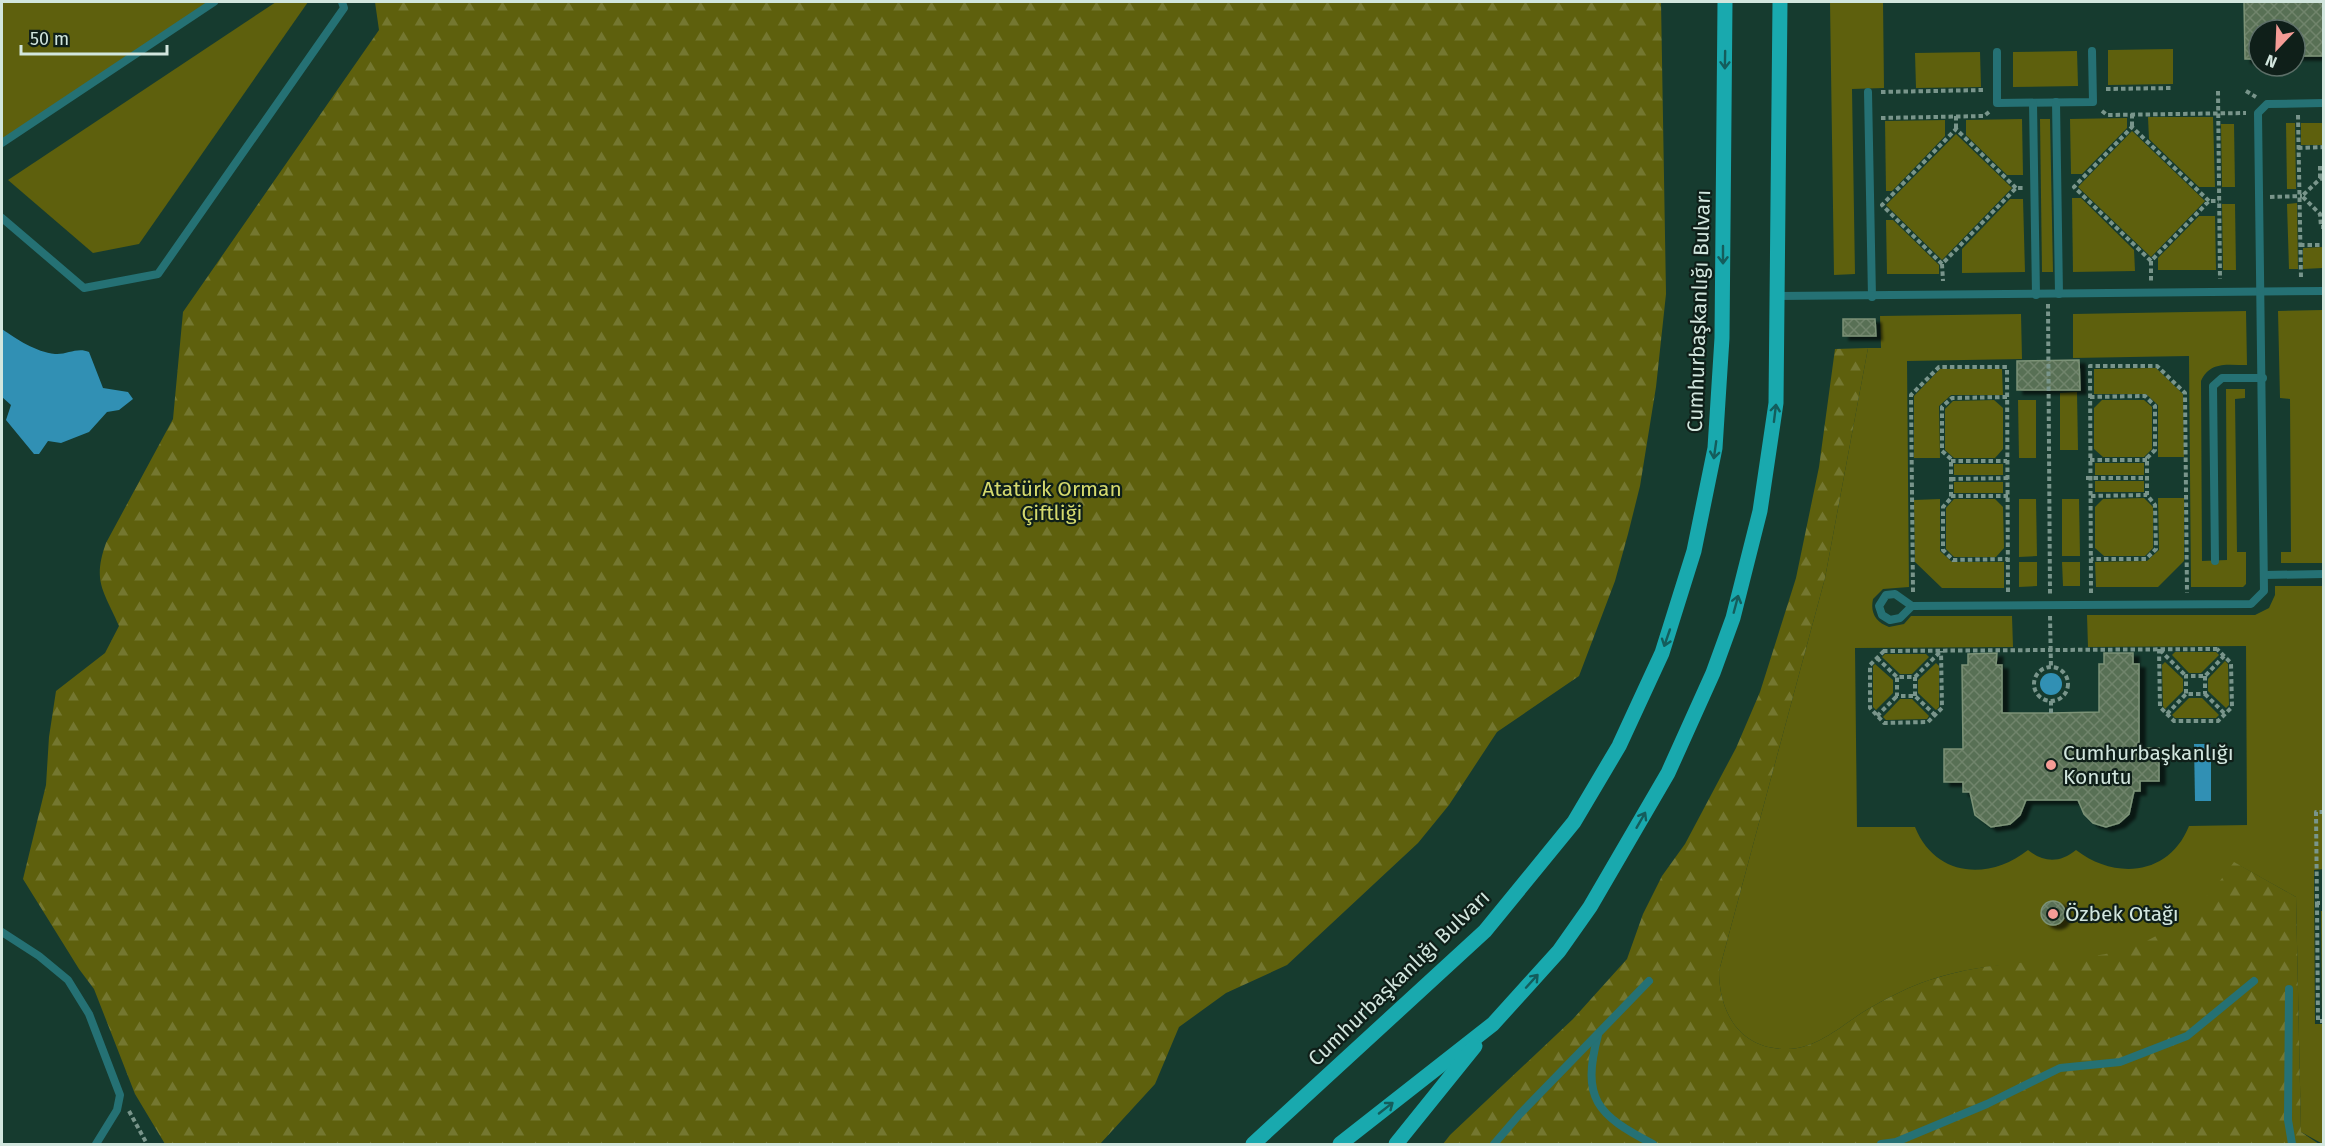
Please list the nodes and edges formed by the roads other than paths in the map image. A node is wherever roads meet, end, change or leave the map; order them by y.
1 (214, 2) edge
2 (342, 2) edge
3 (1725, 2) edge
4 (1780, 2) edge
5 (2092, 51) dead end
6 (1996, 52) dead end
7 (1868, 92) road end
8 (2056, 102) junction
9 (2033, 103) junction
10 (2324, 103) edge
11 (2, 143) edge
12 (2, 218) edge
13 (2261, 291) junction
14 (2324, 291) edge
15 (2059, 294) junction
16 (2036, 295) junction
17 (1777, 296) junction
18 (1872, 297) junction
19 (2263, 378) junction
20 (2215, 561) dead end
21 (2324, 574) edge
22 (2264, 575) junction
23 (1913, 606) road end
24 (2, 932) edge
25 (1649, 981) dead end
26 (2254, 981) dead end
27 (2289, 989) dead end
28 (1492, 1024) junction
29 (1598, 1033) junction
30 (96, 1144) edge
31 (1253, 1144) edge
32 (1340, 1144) edge
33 (1396, 1144) edge
34 (1494, 1144) edge
35 (1653, 1144) edge
36 (1881, 1144) edge
37 (2292, 1144) edge

1 - 11 lane
2 - 12 lane
3 -> 31 main road, Cumhurbaşkanlığı Bulvarı
4 - 17 main road
5 - 8 lane
6 - 9 lane
7 - 18 lane
8 - 9 lane
8 - 15 lane
9 - 16 lane
10 - 13 lane
13 - 14 lane
13 - 15 lane
13 - 19 lane
15 - 16 lane
16 - 18 lane
17 - 18 lane
28 -> 17 main road
19 - 20 lane
19 - 22 lane
21 - 22 lane
22 - 23 lane
24 - 30 lane
25 - 29 lane
26 - 36 lane
27 - 37 lane
32 -> 28 main road
28 - 33 main road
29 - 34 lane
29 - 35 lane

